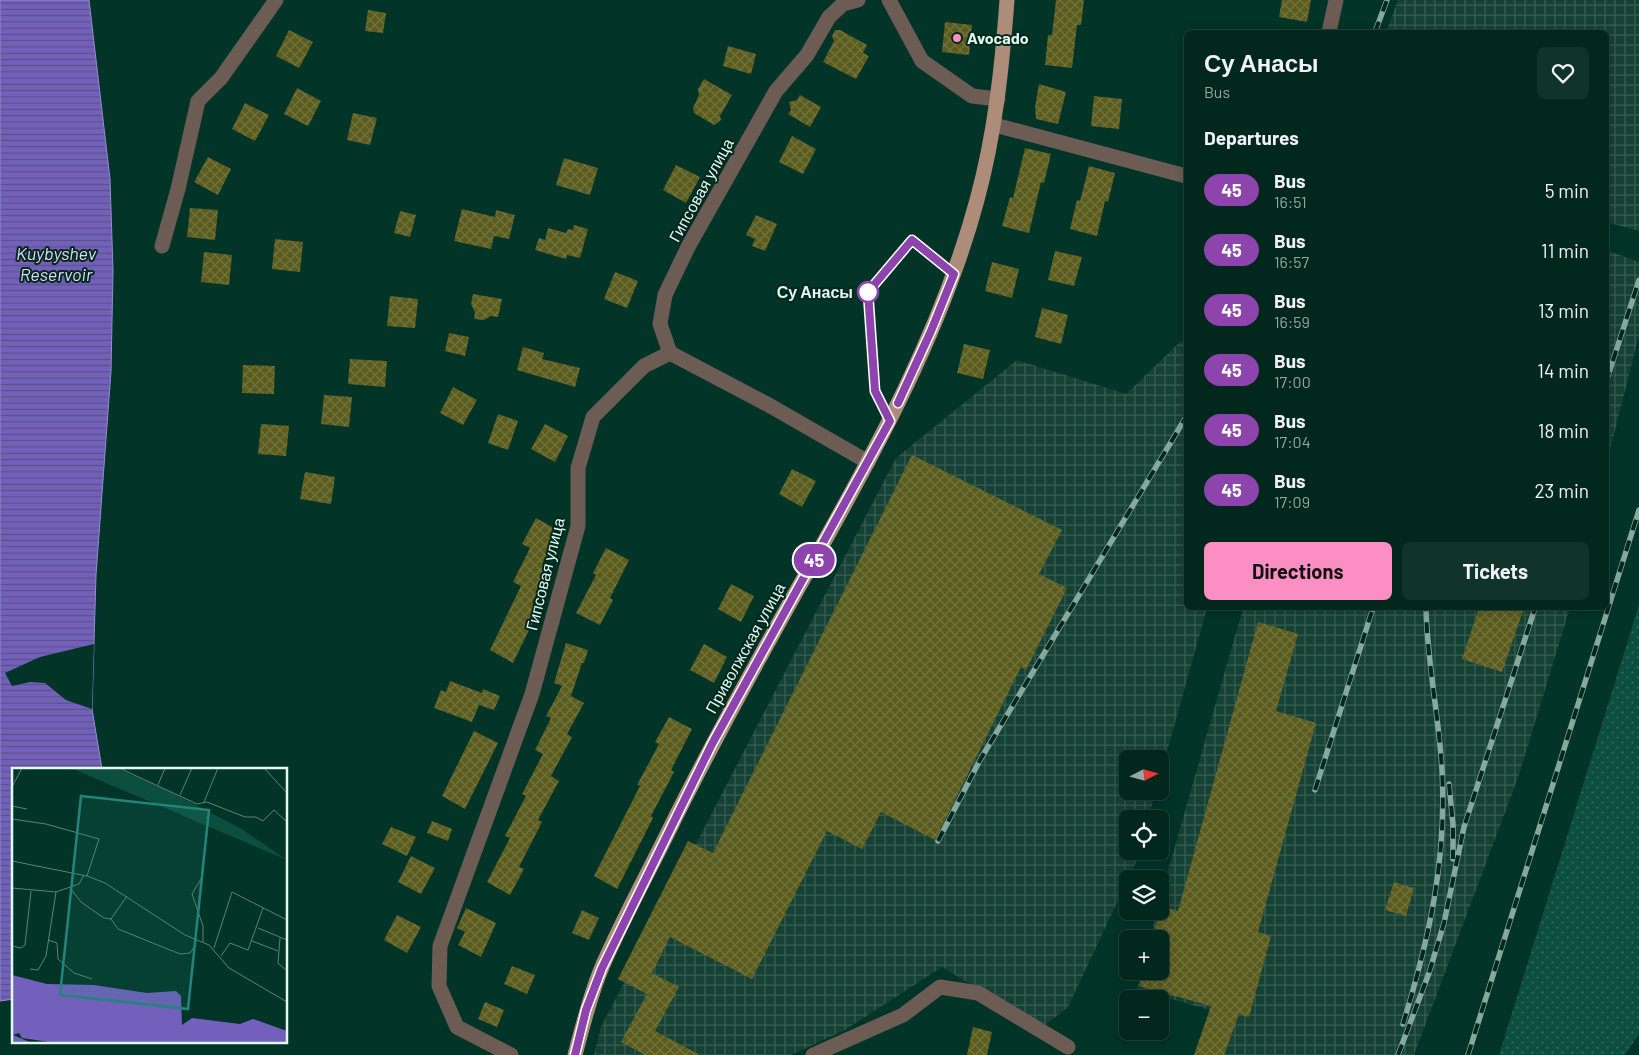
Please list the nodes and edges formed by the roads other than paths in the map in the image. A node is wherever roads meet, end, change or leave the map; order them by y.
1 (276, 0) edge
2 (858, 0) edge
3 (889, 0) edge
4 (1007, 0) edge
5 (1336, 0) edge
6 (1329, 30) edge
7 (998, 98) junction
8 (995, 125) junction
9 (1184, 175) edge
10 (162, 246) dead end
11 (670, 354) junction
12 (868, 462) junction
13 (1068, 1047) dead end
14 (511, 1055) edge
15 (575, 1055) edge
16 (813, 1055) edge

1 - 10 street
2 - 11 street, Гипсовая улица
3 - 7 street
4 - 7 main road, Приволжская улица
5 - 6 street
7 - 8 main road, Приволжская улица
8 - 9 street
8 - 12 main road, Приволжская улица
11 - 12 street
11 - 14 street, Гипсовая улица
12 - 15 main road, Приволжская улица
13 - 16 street

